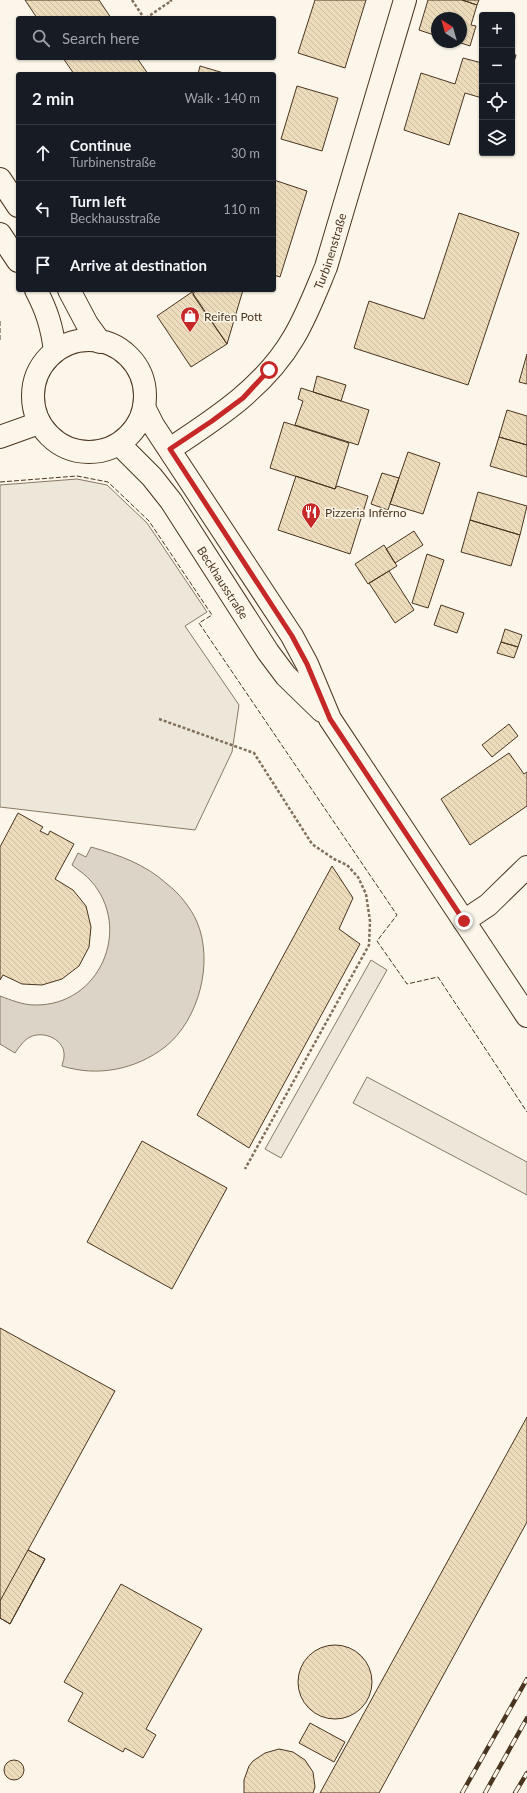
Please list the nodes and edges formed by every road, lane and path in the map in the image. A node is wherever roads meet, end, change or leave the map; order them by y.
1 (132, 0) edge
2 (170, 0) edge
3 (405, 0) edge
4 (144, 16) edge
5 (148, 16) edge
6 (0, 179) edge
7 (16, 203) edge
8 (0, 234) edge
9 (16, 258) edge
10 (37, 292) edge
11 (70, 292) edge
12 (100, 342) junction
13 (55, 351) junction
14 (144, 407) junction
15 (40, 423) junction
16 (0, 437) edge
17 (119, 444) junction
18 (170, 449) junction
19 (160, 719) dead end
20 (330, 719) junction
21 (527, 867) edge
22 (464, 921) junction
23 (527, 1016) edge
24 (245, 1169) dead end

1 - 4 path
2 - 5 path
3 - 18 main road, Turbinenstraße
6 - 7 main road
8 - 9 main road
10 - 13 main road
11 - 12 main road
12 - 13 main road
12 - 14 main road
13 - 15 main road
14 - 17 main road
14 - 18 main road, Beckhausstraße
15 - 16 main road
15 - 17 main road
17 - 20 main road, Beckhausstraße
18 - 20 main road, Beckhausstraße
19 - 24 path
20 - 22 main road, Beckhausstraße
21 - 22 main road
22 - 23 main road, Beckhausstraße

